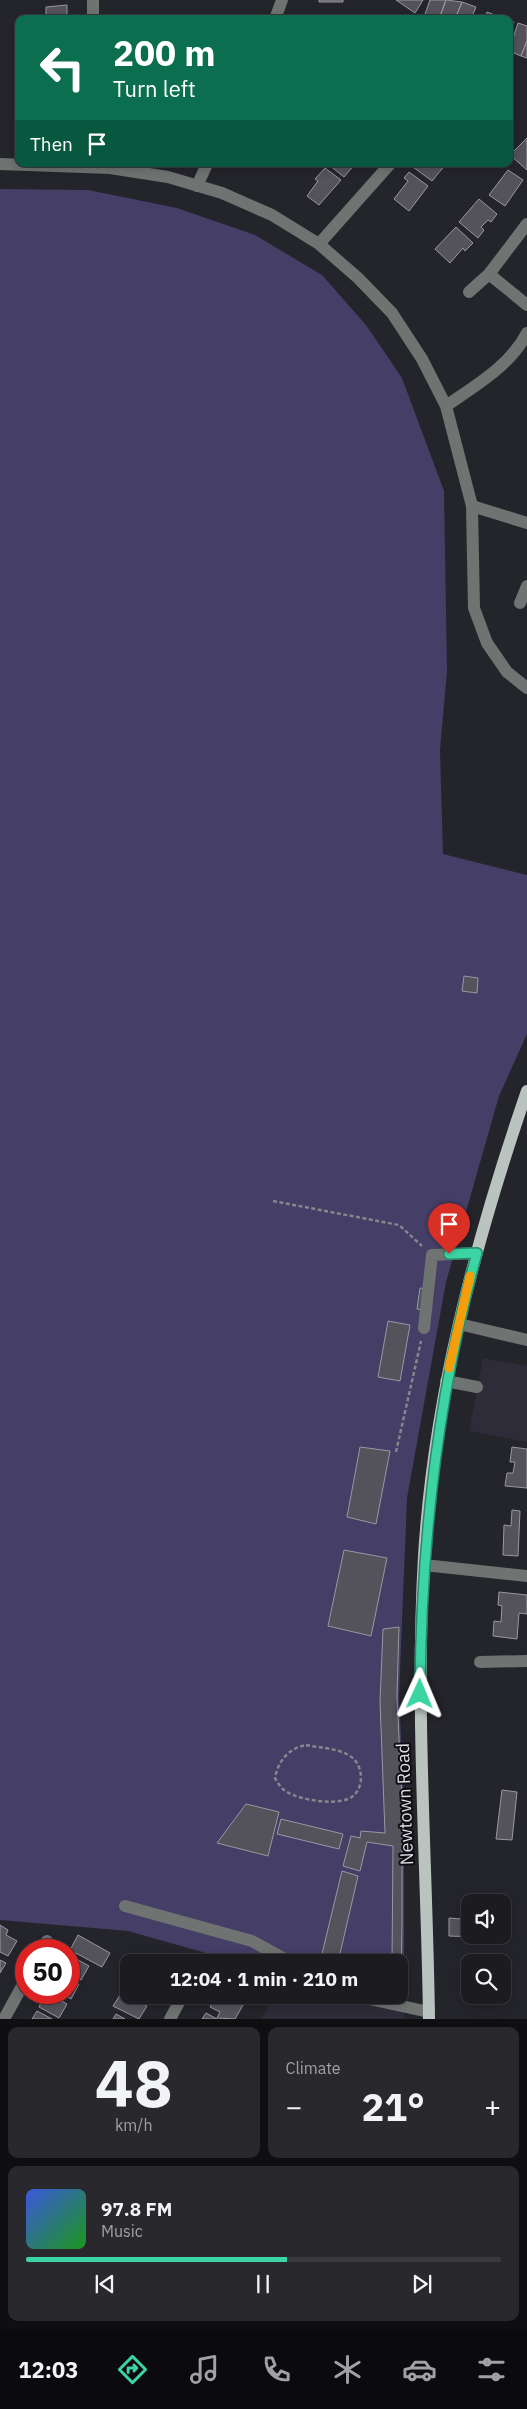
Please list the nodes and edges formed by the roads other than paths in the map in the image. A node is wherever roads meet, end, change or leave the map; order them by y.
1 (93, 0) edge
2 (282, 1) edge
3 (92, 15) edge
4 (277, 15) edge
5 (0, 164) edge
6 (15, 164) edge
7 (115, 167) edge
8 (206, 167) edge
9 (387, 167) edge
10 (197, 186) junction
11 (527, 224) edge
12 (319, 244) junction
13 (489, 274) junction
14 (469, 292) dead end
15 (527, 305) edge
16 (527, 333) edge
17 (446, 406) junction
18 (472, 506) junction
19 (527, 523) edge
20 (527, 586) edge
21 (520, 603) dead end
22 (527, 688) edge
23 (527, 1091) edge
24 (477, 1253) junction
25 (459, 1324) junction
26 (424, 1328) road end
27 (527, 1340) edge
28 (446, 1381) junction
29 (477, 1387) dead end
30 (424, 1565) junction
31 (527, 1576) edge
32 (527, 1661) edge
33 (480, 1662) dead end
34 (125, 1906) dead end
35 (276, 1954) edge
36 (15, 1999) edge
37 (178, 2004) edge
38 (384, 2004) edge
39 (429, 2016) edge
40 (4, 2019) edge
41 (170, 2019) edge

1 - 3 street
2 - 4 street
5 - 6 street
7 - 10 street
8 - 10 street
9 - 12 street
10 - 12 street
11 - 13 street
12 - 17 street
13 - 14 street
13 - 15 street
16 - 17 street
17 - 18 street
18 - 19 street
18 - 22 street
20 - 21 street
23 - 24 main road, Newtown Road
24 - 25 main road, Newtown Road
24 - 26 street
25 - 27 street
25 - 28 main road, Newtown Road
28 - 29 street
28 - 30 main road, Newtown Road
30 - 31 street
30 - 39 main road, Newtown Road
32 - 33 street
34 - 35 street
36 - 40 street
37 - 41 street
38 - 39 street

